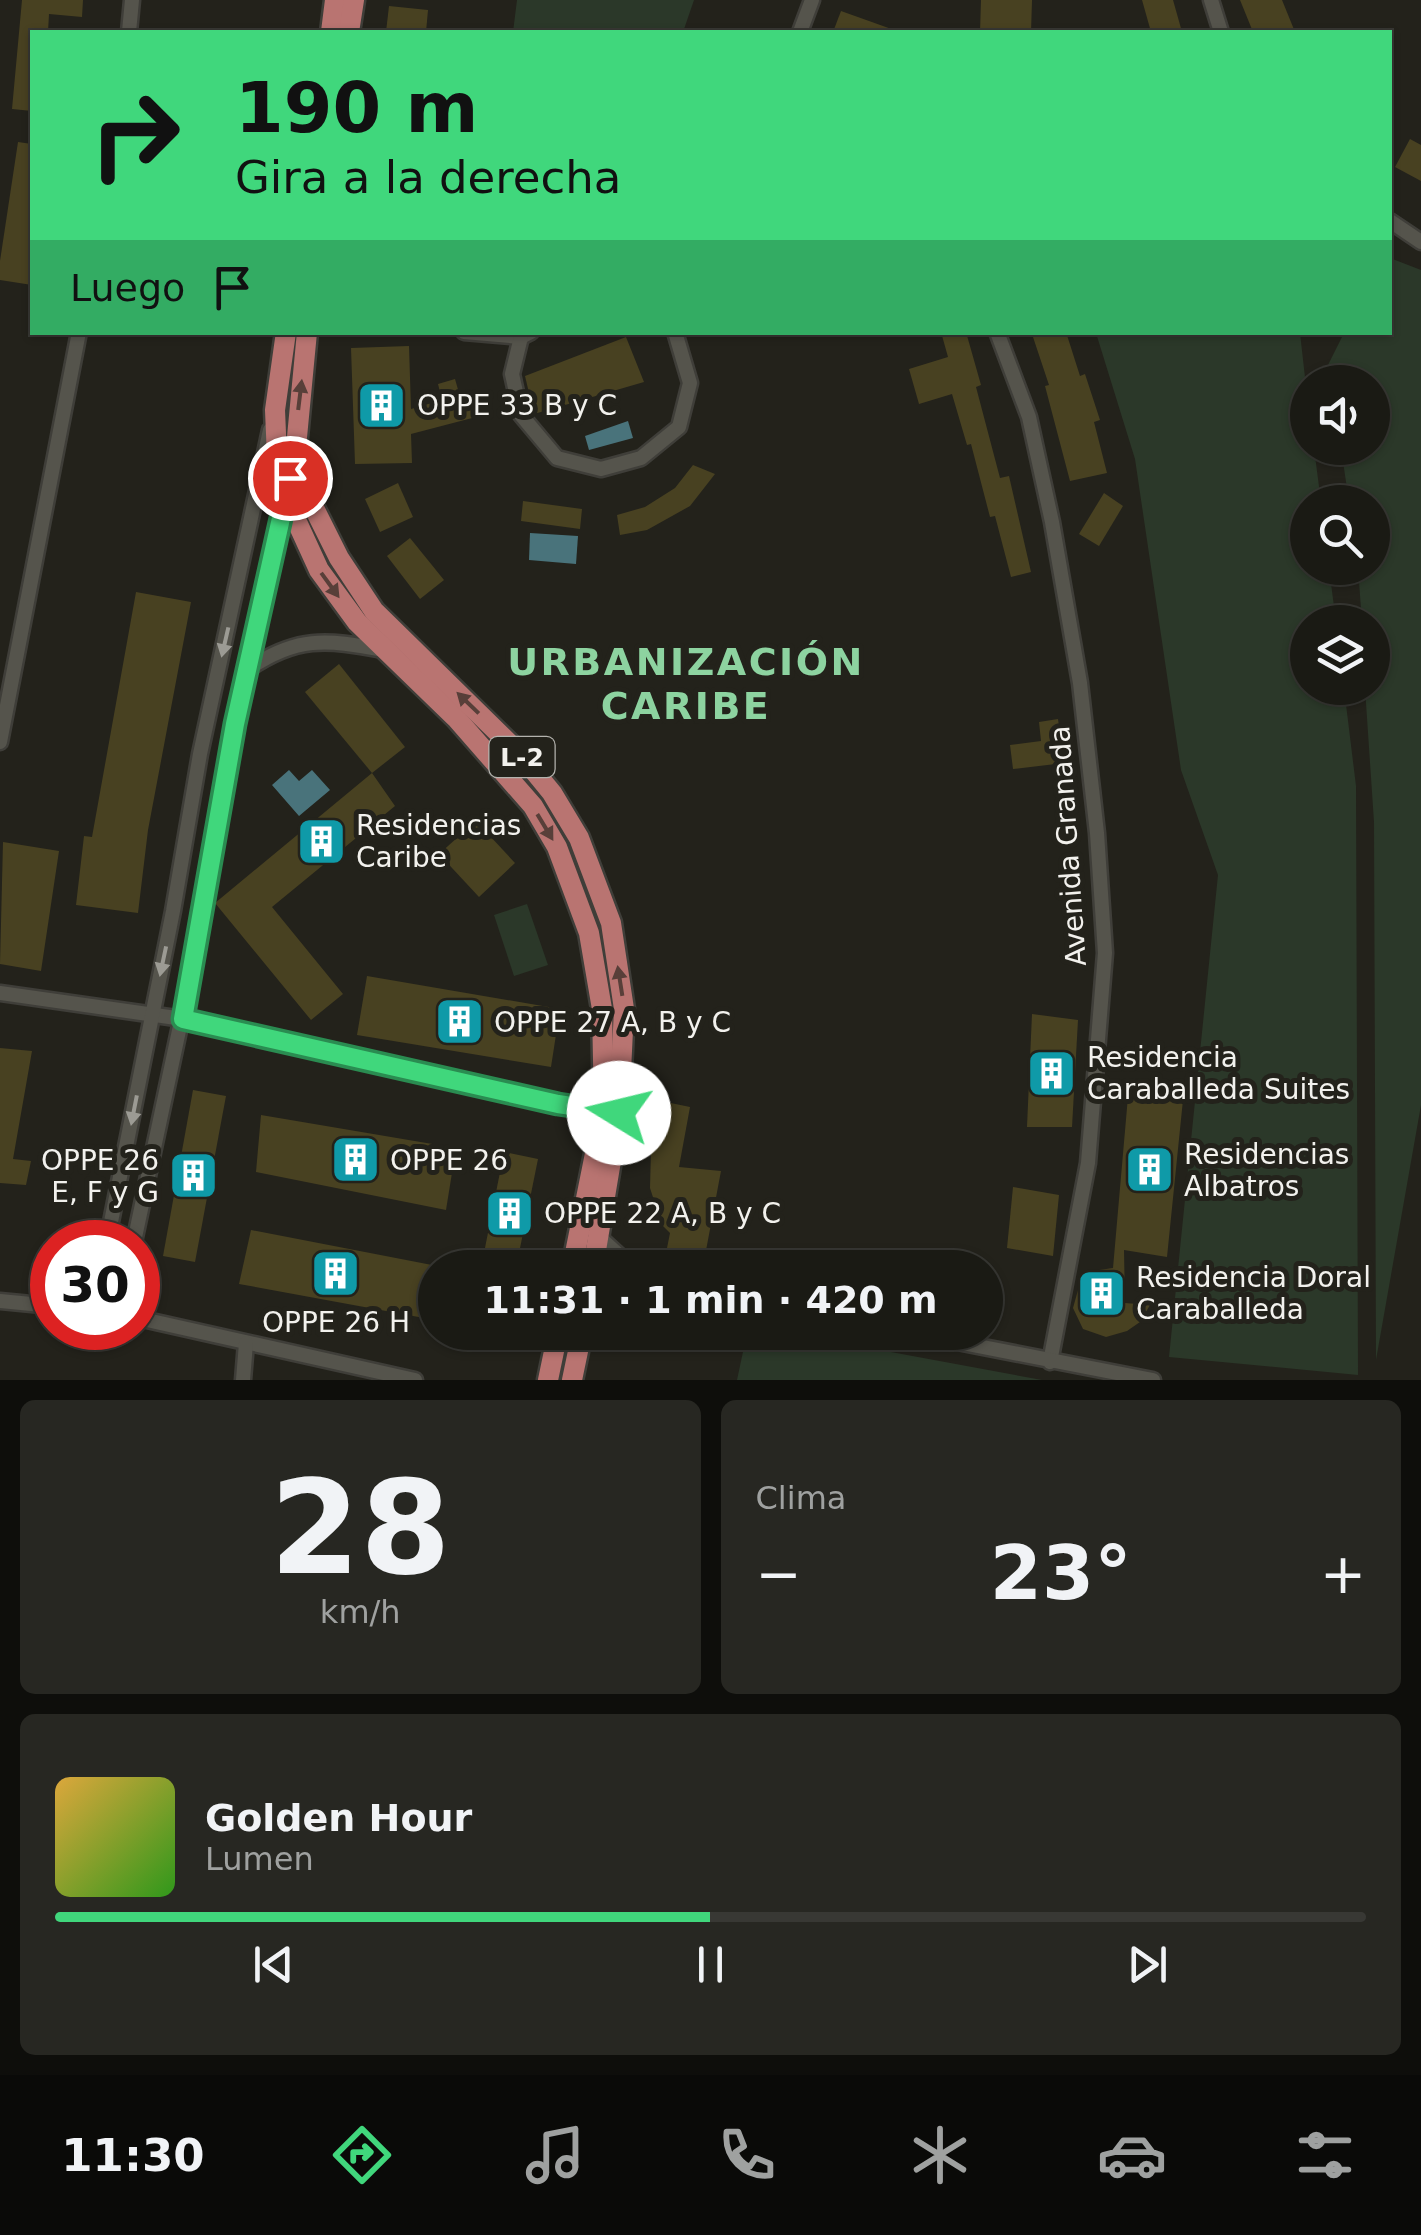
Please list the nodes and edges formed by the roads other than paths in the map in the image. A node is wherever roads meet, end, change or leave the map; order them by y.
1 (132, 0) edge
2 (335, 0) edge
3 (354, 0) edge
4 (812, 0) edge
5 (1211, 0) edge
6 (129, 30) edge
7 (331, 30) edge
8 (349, 30) edge
9 (801, 30) edge
10 (1221, 30) edge
11 (1392, 222) edge
12 (1421, 242) edge
13 (78, 335) edge
14 (286, 335) edge
15 (307, 335) edge
16 (526, 335) edge
17 (676, 335) edge
18 (998, 335) edge
19 (274, 410) junction
20 (294, 458) junction
21 (286, 498) junction
22 (387, 651) junction
23 (247, 670) junction
24 (0, 742) edge
25 (0, 993) edge
26 (152, 1014) junction
27 (183, 1019) junction
28 (612, 1111) junction
29 (110, 1220) edge
30 (139, 1220) edge
31 (599, 1237) junction
32 (577, 1250) edge
33 (597, 1250) edge
34 (613, 1250) edge
35 (0, 1301) edge
36 (30, 1304) edge
37 (160, 1323) edge
38 (246, 1343) junction
39 (554, 1350) edge
40 (578, 1350) edge
41 (992, 1350) edge
42 (1050, 1362) junction
43 (345, 1373) edge
44 (244, 1380) edge
45 (415, 1380) edge
46 (548, 1380) edge
47 (572, 1380) edge
48 (1152, 1380) edge

1 - 6 street
2 - 7 main road
3 - 8 main road
4 - 9 street
5 - 10 street
11 - 12 street
13 - 24 street
14 - 19 main road, L-2
20 -> 15 main road, L-2
16 - 17 street
18 - 42 street, Avenida Granada
19 - 21 main road, L-2
19 -> 26 street
20 - 21 street
28 -> 20 main road, L-2
21 -> 22 main road, L-2
21 - 23 street
22 - 23 street
22 -> 28 main road, L-2
23 - 27 street
25 - 26 street
26 - 27 street
26 -> 29 street
27 - 28 street
27 - 30 street
28 - 31 main road, L-2
28 - 32 main road, L-2
31 - 33 main road, L-2
31 - 34 street
35 - 36 street
37 - 38 street
38 - 43 street
38 - 44 street
39 - 46 main road
40 - 47 main road
41 - 42 street
42 - 48 street
43 - 45 street

